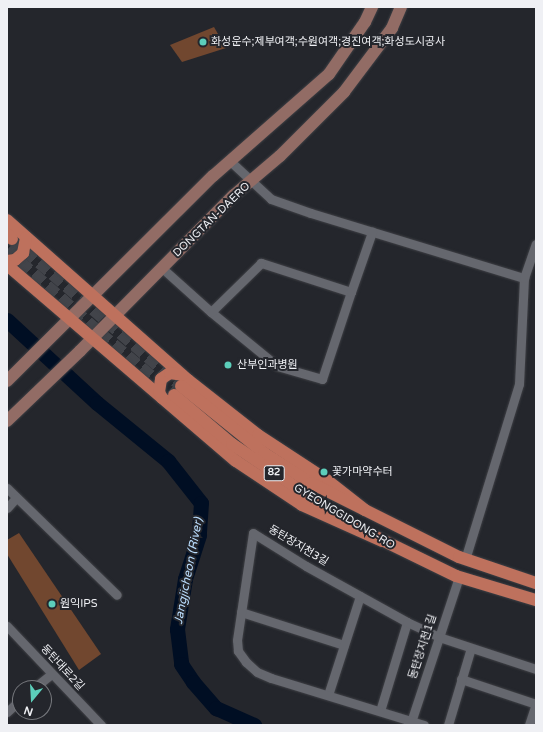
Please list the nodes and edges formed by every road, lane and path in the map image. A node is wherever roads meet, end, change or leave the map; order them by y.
1 (372, 7) edge
2 (401, 7) edge
3 (230, 160) junction
4 (252, 181) junction
5 (7, 220) edge
6 (372, 232) junction
7 (26, 237) junction
8 (536, 244) edge
9 (7, 261) edge
10 (7, 265) edge
11 (162, 268) junction
12 (524, 278) junction
13 (351, 292) junction
14 (93, 297) junction
15 (211, 312) junction
16 (115, 316) junction
17 (71, 320) junction
18 (91, 339) junction
19 (10, 378) edge
20 (179, 385) junction
21 (162, 398) junction
22 (7, 421) edge
23 (7, 488) edge
24 (16, 498) junction
25 (7, 508) edge
26 (382, 541) junction
27 (465, 559) junction
28 (459, 577) junction
29 (536, 583) edge
30 (117, 595) dead end
31 (360, 596) junction
32 (536, 600) edge
33 (241, 612) junction
34 (407, 622) junction
35 (7, 626) edge
36 (439, 637) junction
37 (344, 645) junction
38 (471, 648) junction
39 (536, 669) edge
40 (51, 674) junction
41 (462, 679) junction
42 (44, 680) edge
43 (328, 695) junction
44 (536, 704) edge
45 (380, 711) junction
46 (410, 723) edge
47 (101, 725) edge
48 (424, 725) edge
49 (448, 725) edge
50 (529, 725) edge

1 - 3 main road
2 - 4 main road, DONGTAN-DAERO
3 - 4 street
3 - 14 main road
4 - 6 street
4 - 11 main road, DONGTAN-DAERO
5 - 7 main road
6 - 12 street
6 - 13 street
7 - 9 main road
7 - 14 main road
8 - 12 street
10 - 17 main road
11 - 15 street
11 - 16 main road, DONGTAN-DAERO
12 - 27 street
13 - 15 street
13 - 15 street
14 - 16 main road
14 - 17 main road
16 - 18 main road, DONGTAN-DAERO
16 - 20 main road
17 - 18 main road
17 - 19 main road
18 - 21 main road
18 - 22 main road, DONGTAN-DAERO
20 - 21 main road
20 - 26 main road, GYEONGGIDONG-RO / 82
20 - 27 main road, GYEONGGIDONG-RO
21 - 26 main road
23 - 24 street
24 - 25 street
24 - 30 street
26 - 28 main road, GYEONGGIDONG-RO / 82
27 - 29 main road, GYEONGGIDONG-RO
28 - 32 main road, GYEONGGIDONG-RO / 82
28 - 36 street, 동탄장지천1길
31 - 33 street, 동탄장지천3길
31 - 34 street, 동탄장지천3길
31 - 37 street
33 - 37 street
33 - 43 street, 동탄장지천3길
34 - 36 street, 동탄장지천3길
34 - 45 street
35 - 40 street, 동탄대로2길
36 - 38 street, 동탄장지천3길
36 - 46 street, 동탄장지천1길
37 - 43 street
38 - 39 street, 동탄장지천3길
38 - 41 street
40 - 42 street
40 - 47 street, 동탄대로2길
41 - 44 street
41 - 49 street
43 - 45 street, 동탄장지천3길
44 - 50 street
45 - 46 street, 동탄장지천3길
46 - 48 street, 동탄장지천3길

